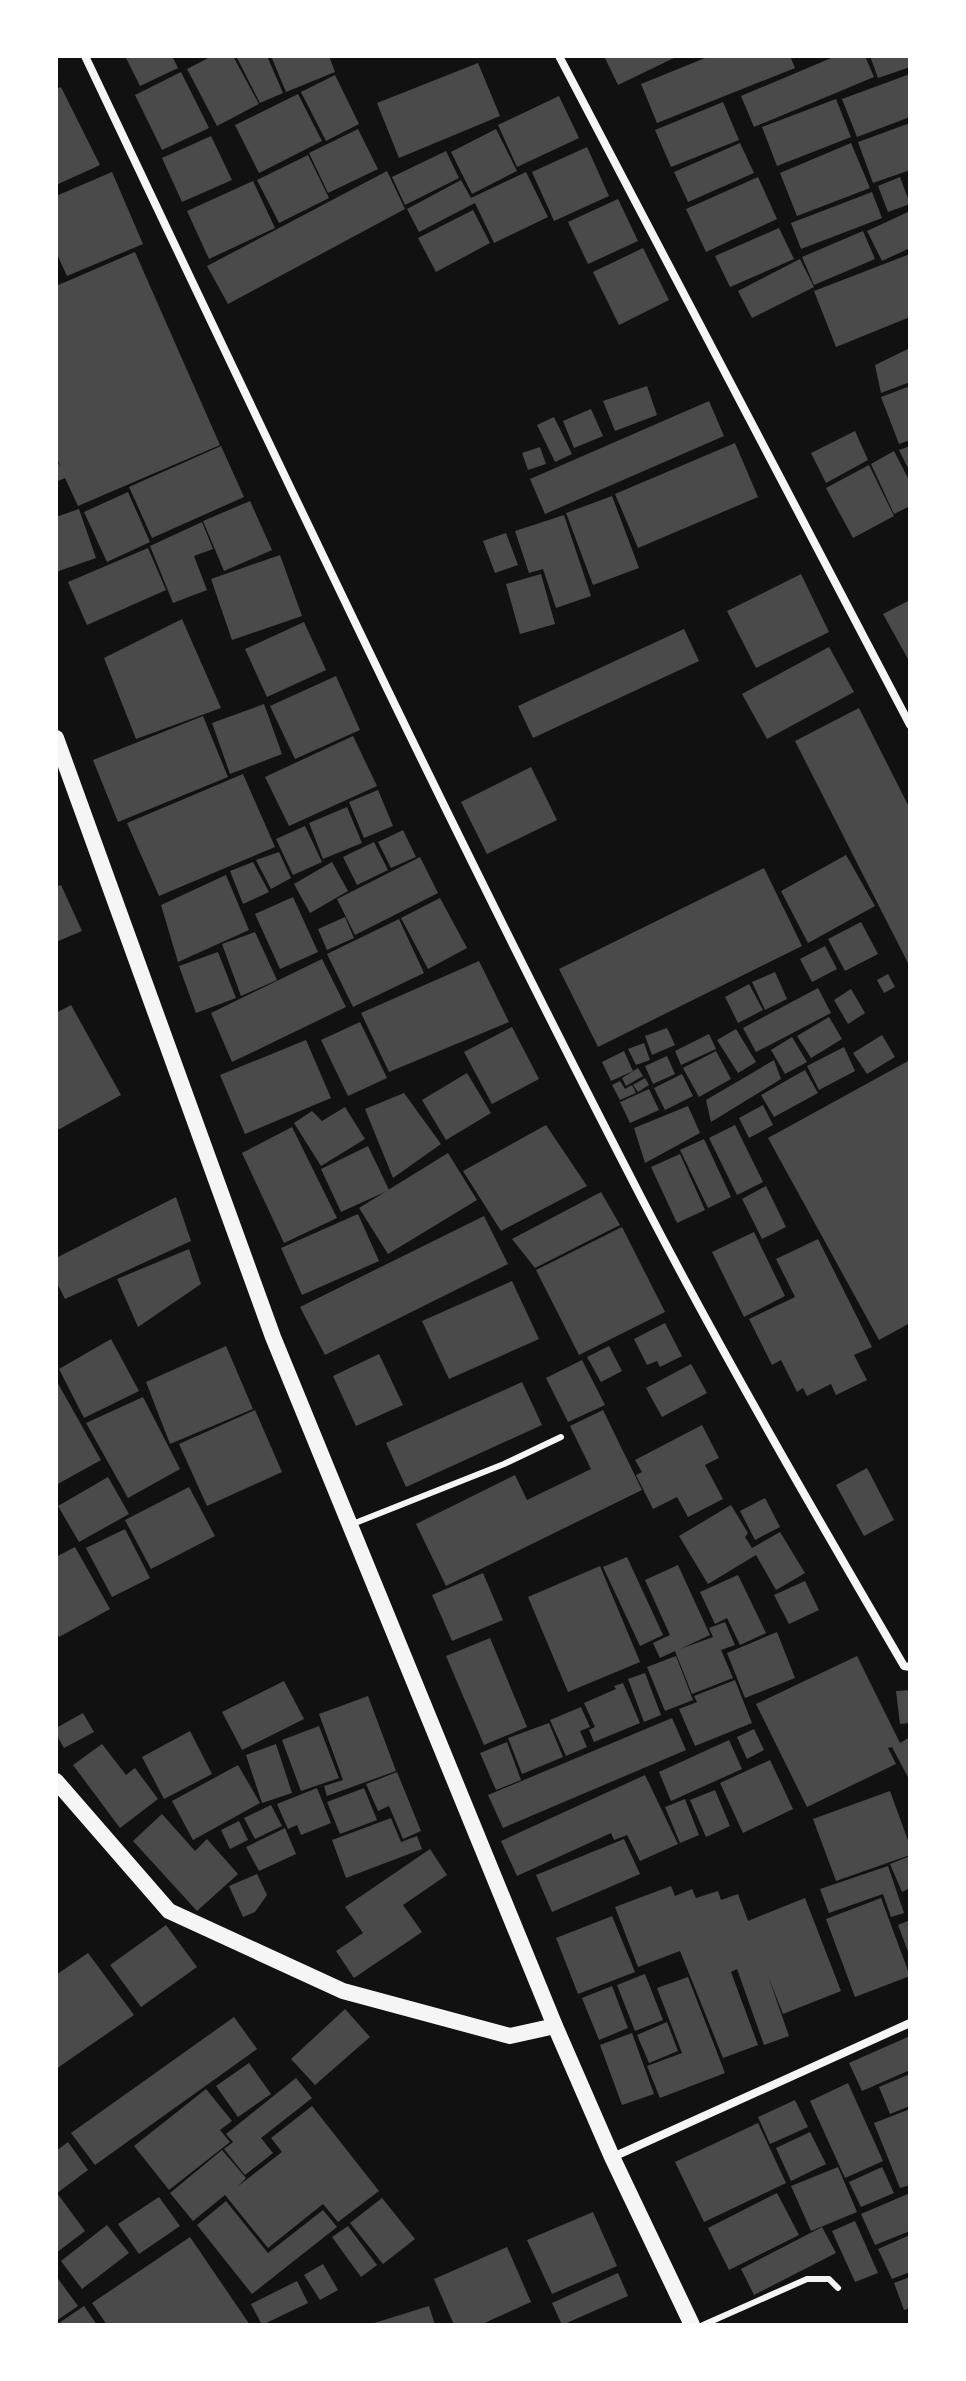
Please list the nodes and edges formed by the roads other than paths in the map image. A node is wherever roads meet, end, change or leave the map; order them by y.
1 (85, 56) edge
2 (559, 56) edge
3 (910, 725) edge
4 (56, 738) edge
5 (561, 1437) dead end
6 (350, 1525) junction
7 (910, 1667) edge
8 (56, 1781) edge
9 (910, 2023) edge
10 (555, 2026) junction
11 (612, 2157) junction
12 (838, 2288) dead end
13 (692, 2325) edge
14 (703, 2325) edge

1 - 7 street
2 - 3 street
4 - 6 main road
5 - 6 lane
6 - 10 main road
8 - 10 main road
9 - 11 street
10 - 11 main road
11 - 13 main road
12 - 14 lane

